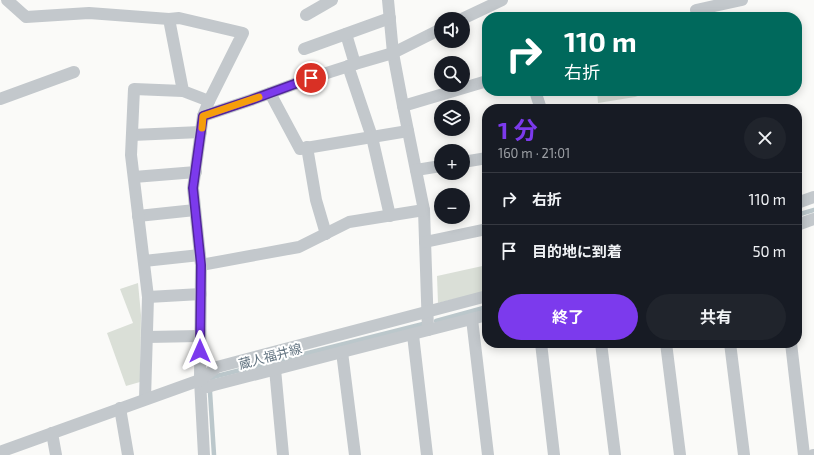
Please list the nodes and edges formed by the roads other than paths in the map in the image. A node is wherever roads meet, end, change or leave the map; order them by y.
1 (7, 0) edge
2 (332, 0) edge
3 (388, 0) edge
4 (502, 0) edge
5 (742, 0) edge
6 (696, 10) dead end
7 (306, 15) dead end
8 (470, 15) edge
9 (390, 18) junction
10 (169, 19) junction
11 (434, 32) edge
12 (346, 34) junction
13 (304, 49) dead end
14 (393, 53) junction
15 (352, 65) junction
16 (74, 72) dead end
17 (482, 82) edge
18 (183, 91) junction
19 (270, 93) junction
20 (0, 99) edge
21 (209, 101) junction
22 (403, 106) junction
23 (203, 116) junction
24 (408, 130) junction
25 (201, 132) junction
26 (132, 135) junction
27 (372, 136) junction
28 (307, 147) junction
29 (482, 159) edge
30 (470, 161) edge
31 (434, 167) edge
32 (416, 170) junction
33 (196, 172) junction
34 (134, 177) junction
35 (814, 197) edge
36 (802, 201) edge
37 (195, 210) junction
38 (424, 210) junction
39 (138, 216) junction
40 (390, 216) junction
41 (814, 219) edge
42 (802, 223) edge
43 (482, 230) edge
44 (326, 234) junction
45 (425, 242) junction
46 (200, 260) junction
47 (144, 261) junction
48 (201, 294) junction
49 (148, 297) junction
50 (482, 297) edge
51 (427, 312) junction
52 (482, 316) edge
53 (472, 319) junction
54 (428, 330) junction
55 (413, 334) junction
56 (200, 336) junction
57 (147, 337) junction
58 (543, 348) edge
59 (602, 348) edge
60 (667, 348) edge
61 (731, 348) edge
62 (792, 348) edge
63 (342, 352) junction
64 (275, 369) junction
65 (207, 384) junction
66 (145, 399) junction
67 (120, 408) junction
68 (52, 433) junction
69 (0, 452) edge
70 (56, 455) edge
71 (128, 455) edge
72 (204, 455) edge
73 (283, 455) edge
74 (355, 455) edge
75 (427, 455) edge
76 (488, 455) edge
77 (554, 455) edge
78 (615, 455) edge
79 (680, 455) edge
80 (744, 455) edge
81 (804, 455) edge

1 - 10 street
2 - 7 street
3 - 9 street
4 - 8 street
5 - 6 street
9 - 12 street
9 - 14 street
10 - 18 street
10 - 21 street
11 - 14 street
12 - 13 street
12 - 15 street
14 - 15 street
14 - 22 street
15 - 19 street
15 - 27 street
16 - 20 street
17 - 22 street
18 - 21 street
18 - 26 street
19 - 23 street
19 - 28 street
21 - 23 street
22 - 24 street
23 - 25 street
24 - 27 street
24 - 32 street
25 - 26 street
25 - 33 street
26 - 34 street
27 - 28 street
27 - 40 street
28 - 44 street
29 - 30 street
31 - 32 street
32 - 38 street
33 - 34 street
33 - 37 street
34 - 39 street
35 - 36 street
37 - 39 street
37 - 46 street
38 - 40 street
38 - 45 street
39 - 47 street
40 - 44 street
41 - 42 street
43 - 45 street
44 - 46 street
45 - 51 street
46 - 47 street
46 - 48 street
47 - 49 street
48 - 49 street
48 - 56 street
49 - 57 street
50 - 51 street
51 - 54 street
51 - 65 street
52 - 53 street, 蔵人福井線
53 - 54 street, 蔵人福井線
53 - 76 street
54 - 55 street, 蔵人福井線
55 - 63 street, 蔵人福井線
55 - 75 street
56 - 57 street
56 - 65 street
57 - 66 street
58 - 77 street
59 - 78 street
60 - 79 street
61 - 80 street
62 - 81 street
63 - 64 street, 蔵人福井線
63 - 74 street
64 - 65 street, 蔵人福井線
64 - 73 street
65 - 66 street, 蔵人福井線
65 - 72 street
66 - 67 street, 蔵人福井線
67 - 68 street, 蔵人福井線
67 - 71 street
68 - 69 street, 蔵人福井線
68 - 70 street

